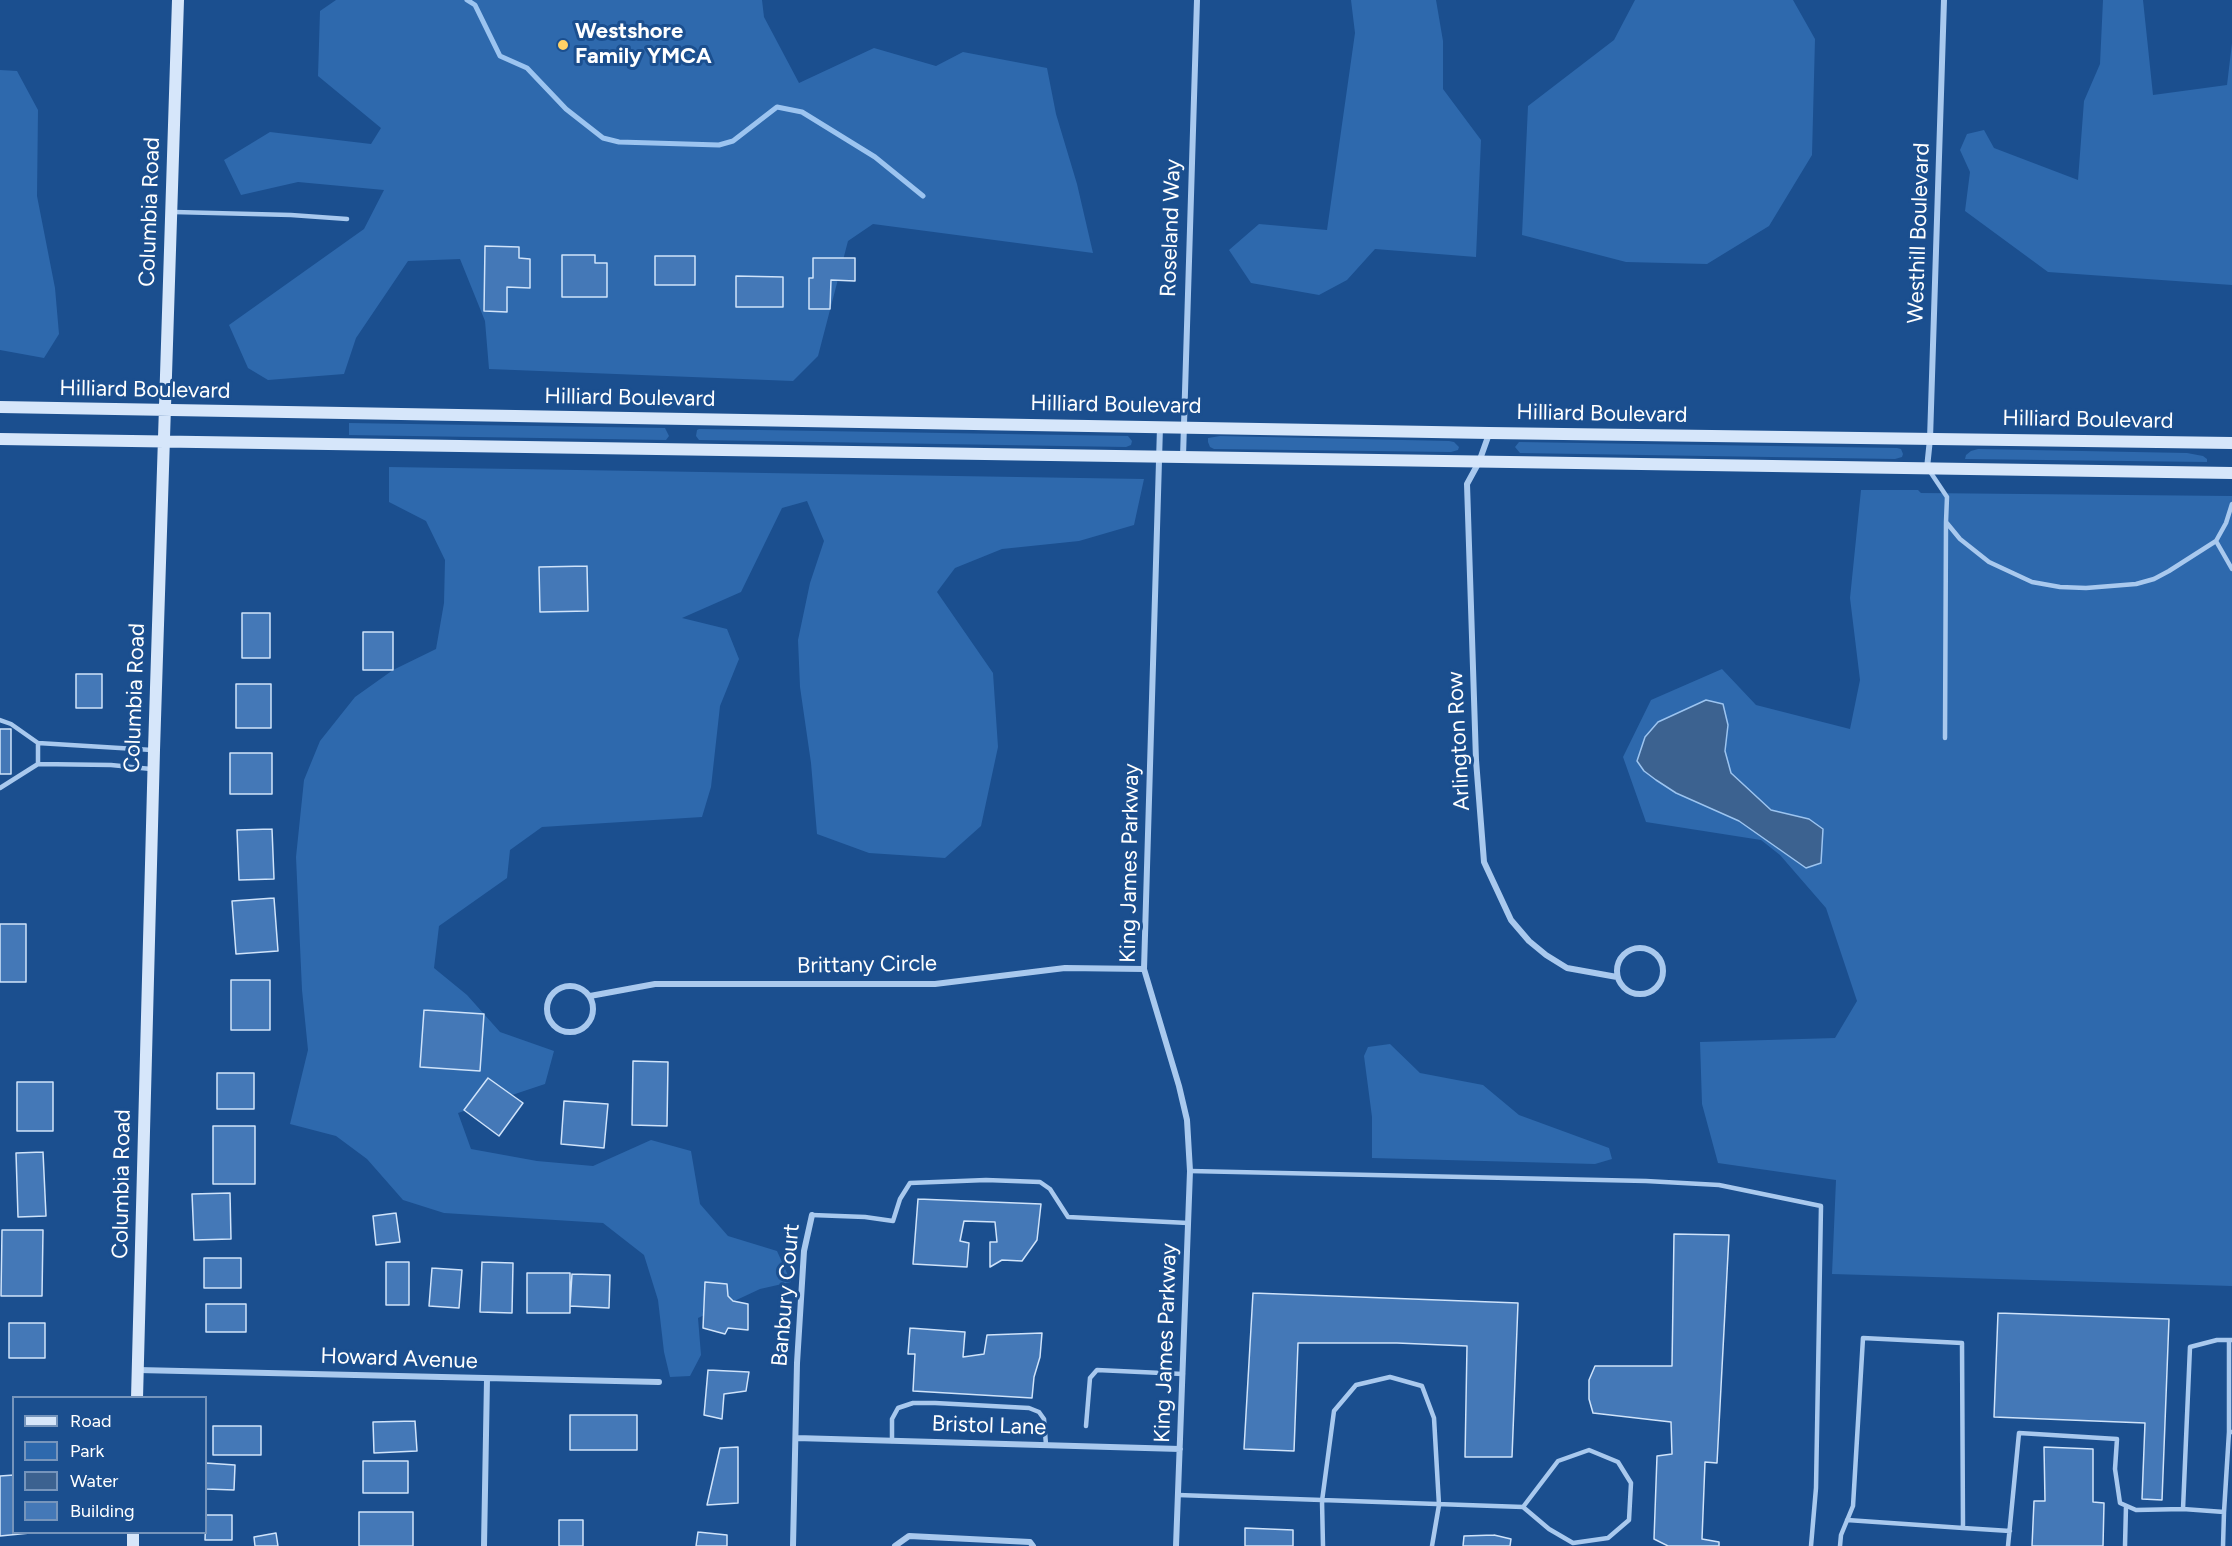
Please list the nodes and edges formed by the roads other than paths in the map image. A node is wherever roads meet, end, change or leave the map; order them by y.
1 (178, 0) edge
2 (1197, 0) edge
3 (1944, 0) edge
4 (171, 212) junction
5 (347, 219) dead end
6 (0, 407) edge
7 (165, 411) junction
8 (1160, 427) junction
9 (1183, 427) junction
10 (1489, 433) junction
11 (1930, 439) junction
12 (0, 440) edge
13 (164, 441) junction
14 (2232, 443) edge
15 (1159, 457) junction
16 (1183, 457) junction
17 (1479, 462) junction
18 (1927, 468) junction
19 (2232, 473) edge
20 (2232, 504) edge
21 (1946, 522) junction
22 (2216, 541) junction
23 (2232, 570) edge
24 (0, 720) edge
25 (1945, 738) dead end
26 (38, 743) junction
27 (154, 750) junction
28 (38, 764) junction
29 (154, 769) junction
30 (0, 788) edge
31 (1144, 969) junction
32 (1617, 977) junction
33 (590, 996) junction
34 (1190, 1171) junction
35 (812, 1215) joint
36 (1188, 1223) junction
37 (2230, 1340) edge
38 (138, 1370) junction
39 (1183, 1374) junction
40 (487, 1379) junction
41 (659, 1382) dead end
42 (137, 1396) edge
43 (1086, 1426) dead end
44 (2231, 1432) edge
45 (796, 1438) junction
46 (892, 1441) junction
47 (1046, 1445) junction
48 (1180, 1449) junction
49 (1178, 1495) junction
50 (1322, 1501) junction
51 (1439, 1505) junction
52 (2126, 1506) junction
53 (1523, 1508) junction
54 (2183, 1509) junction
55 (2224, 1512) junction
56 (1847, 1520) junction
57 (1963, 1528) junction
58 (2010, 1531) junction
59 (484, 1546) edge
60 (793, 1546) edge
61 (895, 1546) edge
62 (1033, 1546) edge
63 (1176, 1546) edge
64 (1323, 1546) edge
65 (1432, 1546) edge
66 (1811, 1546) edge
67 (1840, 1546) edge
68 (2008, 1546) edge
69 (2125, 1546) edge
70 (2223, 1546) edge

1 - 4 main road, Columbia Road
2 - 9 street, Roseland Way
3 - 11 street, Westhill Boulevard
4 - 5 lane
4 - 7 main road, Columbia Road
6 - 7 main road, Hilliard Boulevard
7 - 8 main road, Hilliard Boulevard
7 - 13 main road, Columbia Road
8 - 9 main road, Hilliard Boulevard
8 - 15 street, King James Parkway
9 - 10 main road, Hilliard Boulevard
9 - 16 street, Roseland Way
10 - 11 main road, Hilliard Boulevard
10 - 17 street, Arlington Row
11 - 14 main road, Hilliard Boulevard
11 - 18 street, Westhill Boulevard
12 - 13 main road
13 - 15 main road
13 - 27 main road, Columbia Road
15 - 16 main road
15 - 31 street, King James Parkway
16 - 17 main road
17 - 18 main road
17 - 32 street, Arlington Row
18 - 19 main road
18 - 21 lane
20 - 22 lane
21 - 22 lane
21 - 25 lane
22 - 23 lane
24 - 26 lane
26 - 27 lane
26 - 28 lane
27 - 29 main road, Columbia Road
28 - 29 lane
28 - 30 lane
29 - 38 main road, Columbia Road
31 - 33 street, Brittany Circle
31 - 34 street, King James Parkway
32 - 32 street, Arlington Row
33 - 33 street, Brittany Circle
34 - 36 street, King James Parkway
34 - 66 lane
35 - 36 lane, Banbury Court
35 - 45 street, Banbury Court
36 - 39 street, King James Parkway
37 - 44 lane
37 - 54 lane
38 - 40 street, Howard Avenue
38 - 42 main road, Columbia Road
39 - 43 lane
39 - 48 street, King James Parkway
40 - 41 street, Howard Avenue
40 - 59 street
44 - 55 lane
45 - 46 street, Bristol Lane
45 - 60 street, Banbury Court
46 - 47 street, Bristol Lane
46 - 47 lane
47 - 48 street, Bristol Lane
48 - 49 street, King James Parkway
49 - 50 lane
49 - 63 street, King James Parkway
50 - 51 lane
50 - 51 lane
50 - 64 lane
51 - 53 lane
51 - 65 lane
52 - 54 lane
52 - 58 lane
52 - 69 lane
53 - 53 lane
54 - 55 lane
55 - 70 lane
56 - 57 lane
56 - 57 lane
56 - 67 lane
57 - 58 lane
58 - 68 lane
61 - 62 street

